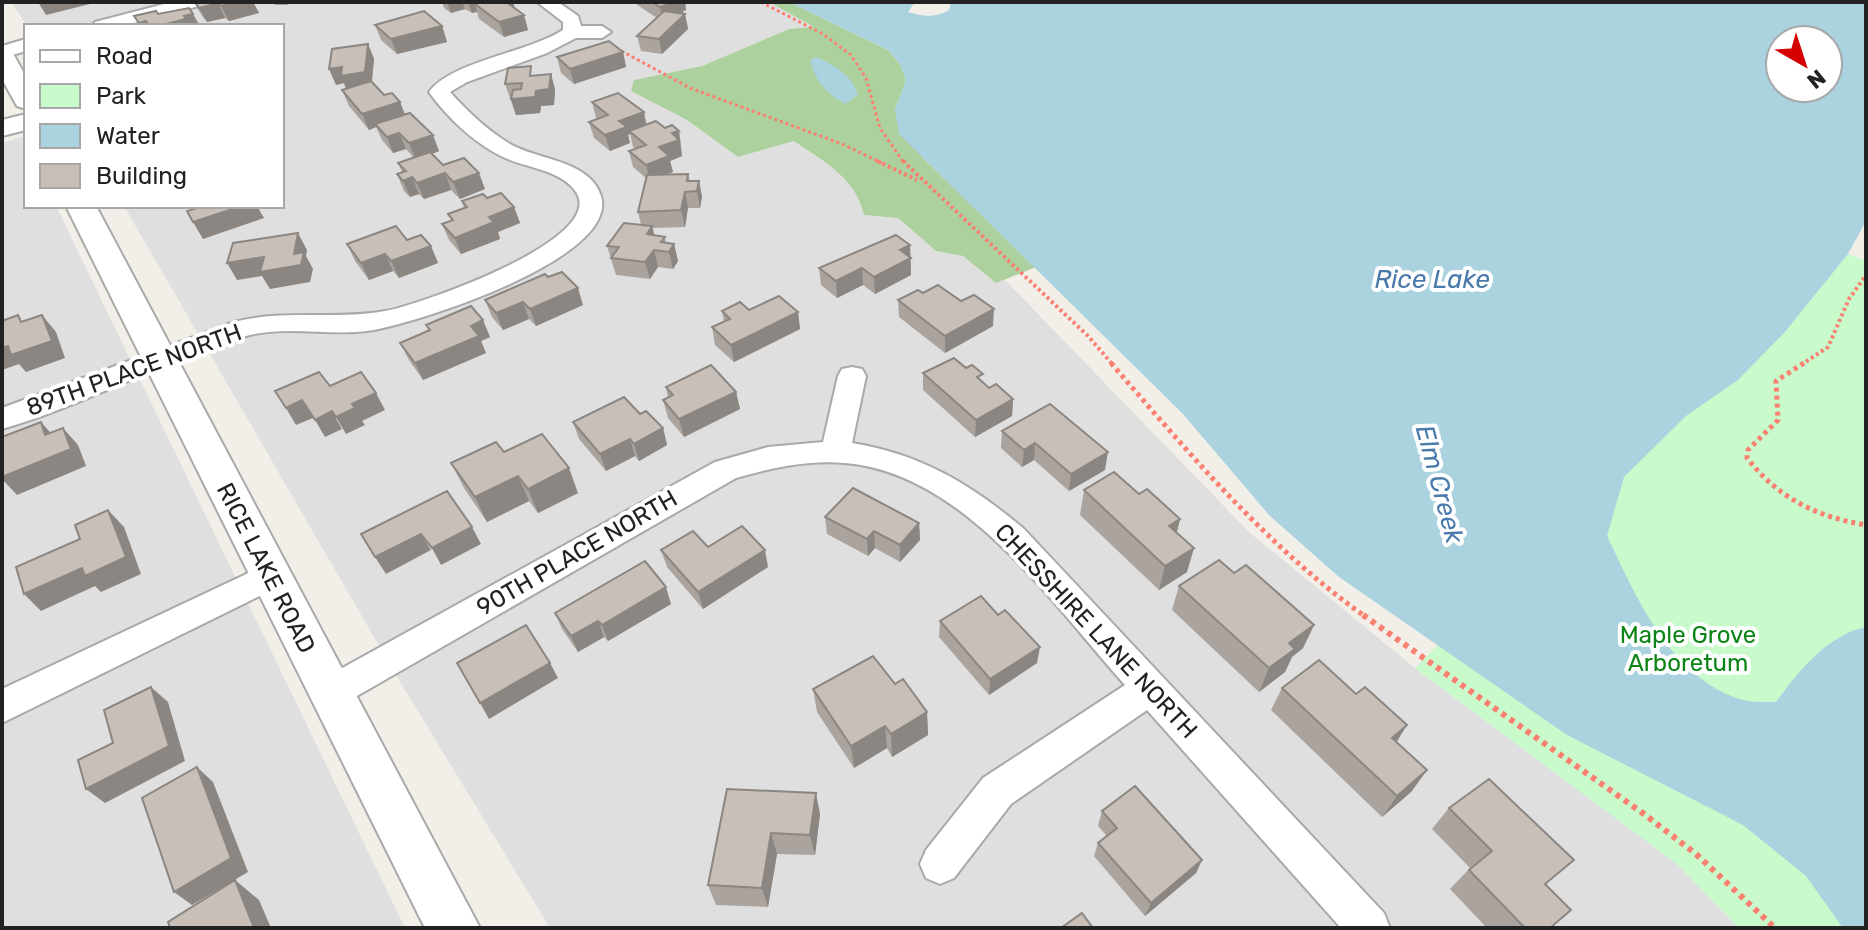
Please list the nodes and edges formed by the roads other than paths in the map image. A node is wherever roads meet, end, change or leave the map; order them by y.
1 (193, 2) edge
2 (546, 2) edge
3 (109, 24) edge
4 (572, 32) junction
5 (602, 32) road end
6 (24, 46) edge
7 (2, 53) edge
8 (24, 97) edge
9 (24, 122) edge
10 (2, 128) edge
11 (82, 208) edge
12 (159, 358) junction
13 (852, 376) dead end
14 (2, 419) edge
15 (836, 451) junction
16 (270, 576) junction
17 (1148, 689) junction
18 (330, 693) junction
19 (2, 707) edge
20 (940, 864) dead end
21 (453, 928) edge
22 (1369, 928) edge

1 - 3 street
2 - 4 street
4 - 5 street
4 - 12 street, 89TH PLACE NORTH
6 - 7 street
7 - 8 street
9 - 10 street
11 - 12 street, RICE LAKE ROAD
12 - 14 street, 89TH PLACE NORTH
12 - 16 street, RICE LAKE ROAD
13 - 15 street
15 - 17 street, CHESSHIRE LANE NORTH
15 - 18 street, 90TH PLACE NORTH
16 - 18 street, RICE LAKE ROAD
16 - 19 street
17 - 20 street
17 - 22 street, CHESSHIRE LANE NORTH
18 - 21 street, RICE LAKE ROAD

